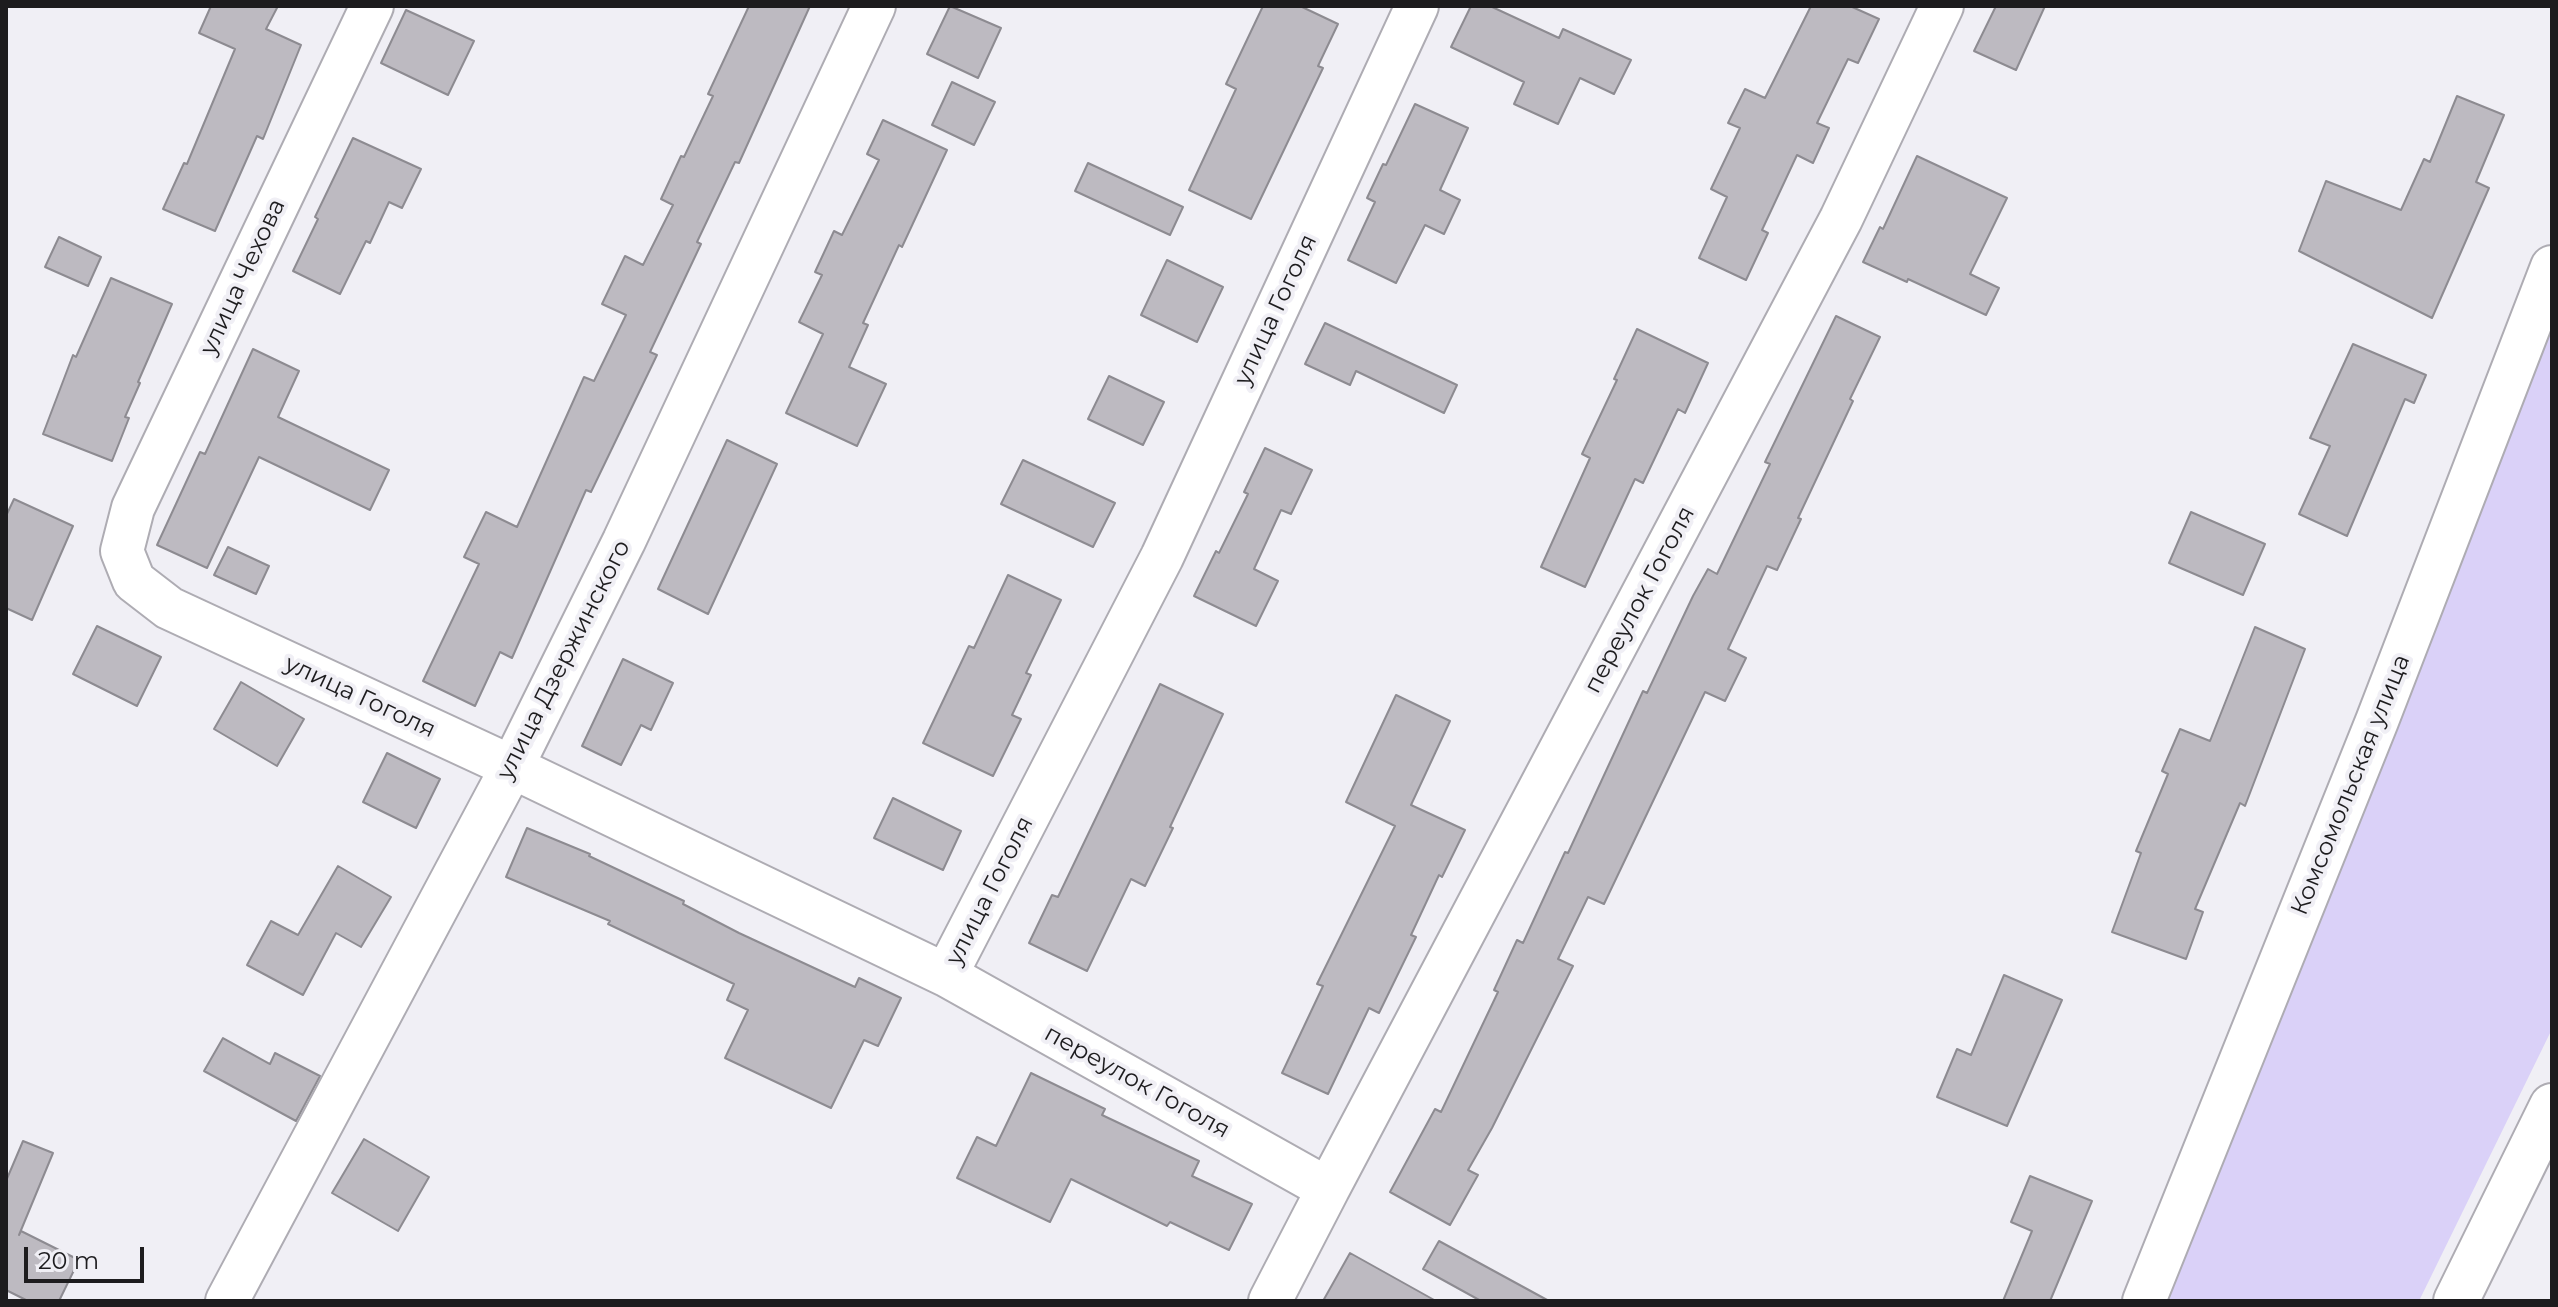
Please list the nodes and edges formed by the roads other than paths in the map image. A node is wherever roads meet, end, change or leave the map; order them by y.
1 (372, 6) edge
2 (874, 6) edge
3 (1417, 6) edge
4 (1942, 6) edge
5 (2552, 267) edge
6 (122, 551) joint
7 (512, 767) junction
8 (946, 975) junction
9 (2552, 1106) edge
10 (1328, 1189) junction
11 (227, 1301) edge
12 (1270, 1301) edge
13 (2144, 1301) edge
14 (2456, 1301) edge

1 - 6 street, улица Чехова
2 - 7 street, улица Дзержинского
3 - 8 street, улица Гоголя
4 - 10 street, переулок Гоголя
5 - 13 street, Комсомольская улица
6 - 7 street, улица Гоголя
7 - 8 street, улица Гоголя
7 - 11 street, улица Дзержинского
8 - 10 street, переулок Гоголя
9 - 14 street
10 - 12 street, переулок Гоголя

